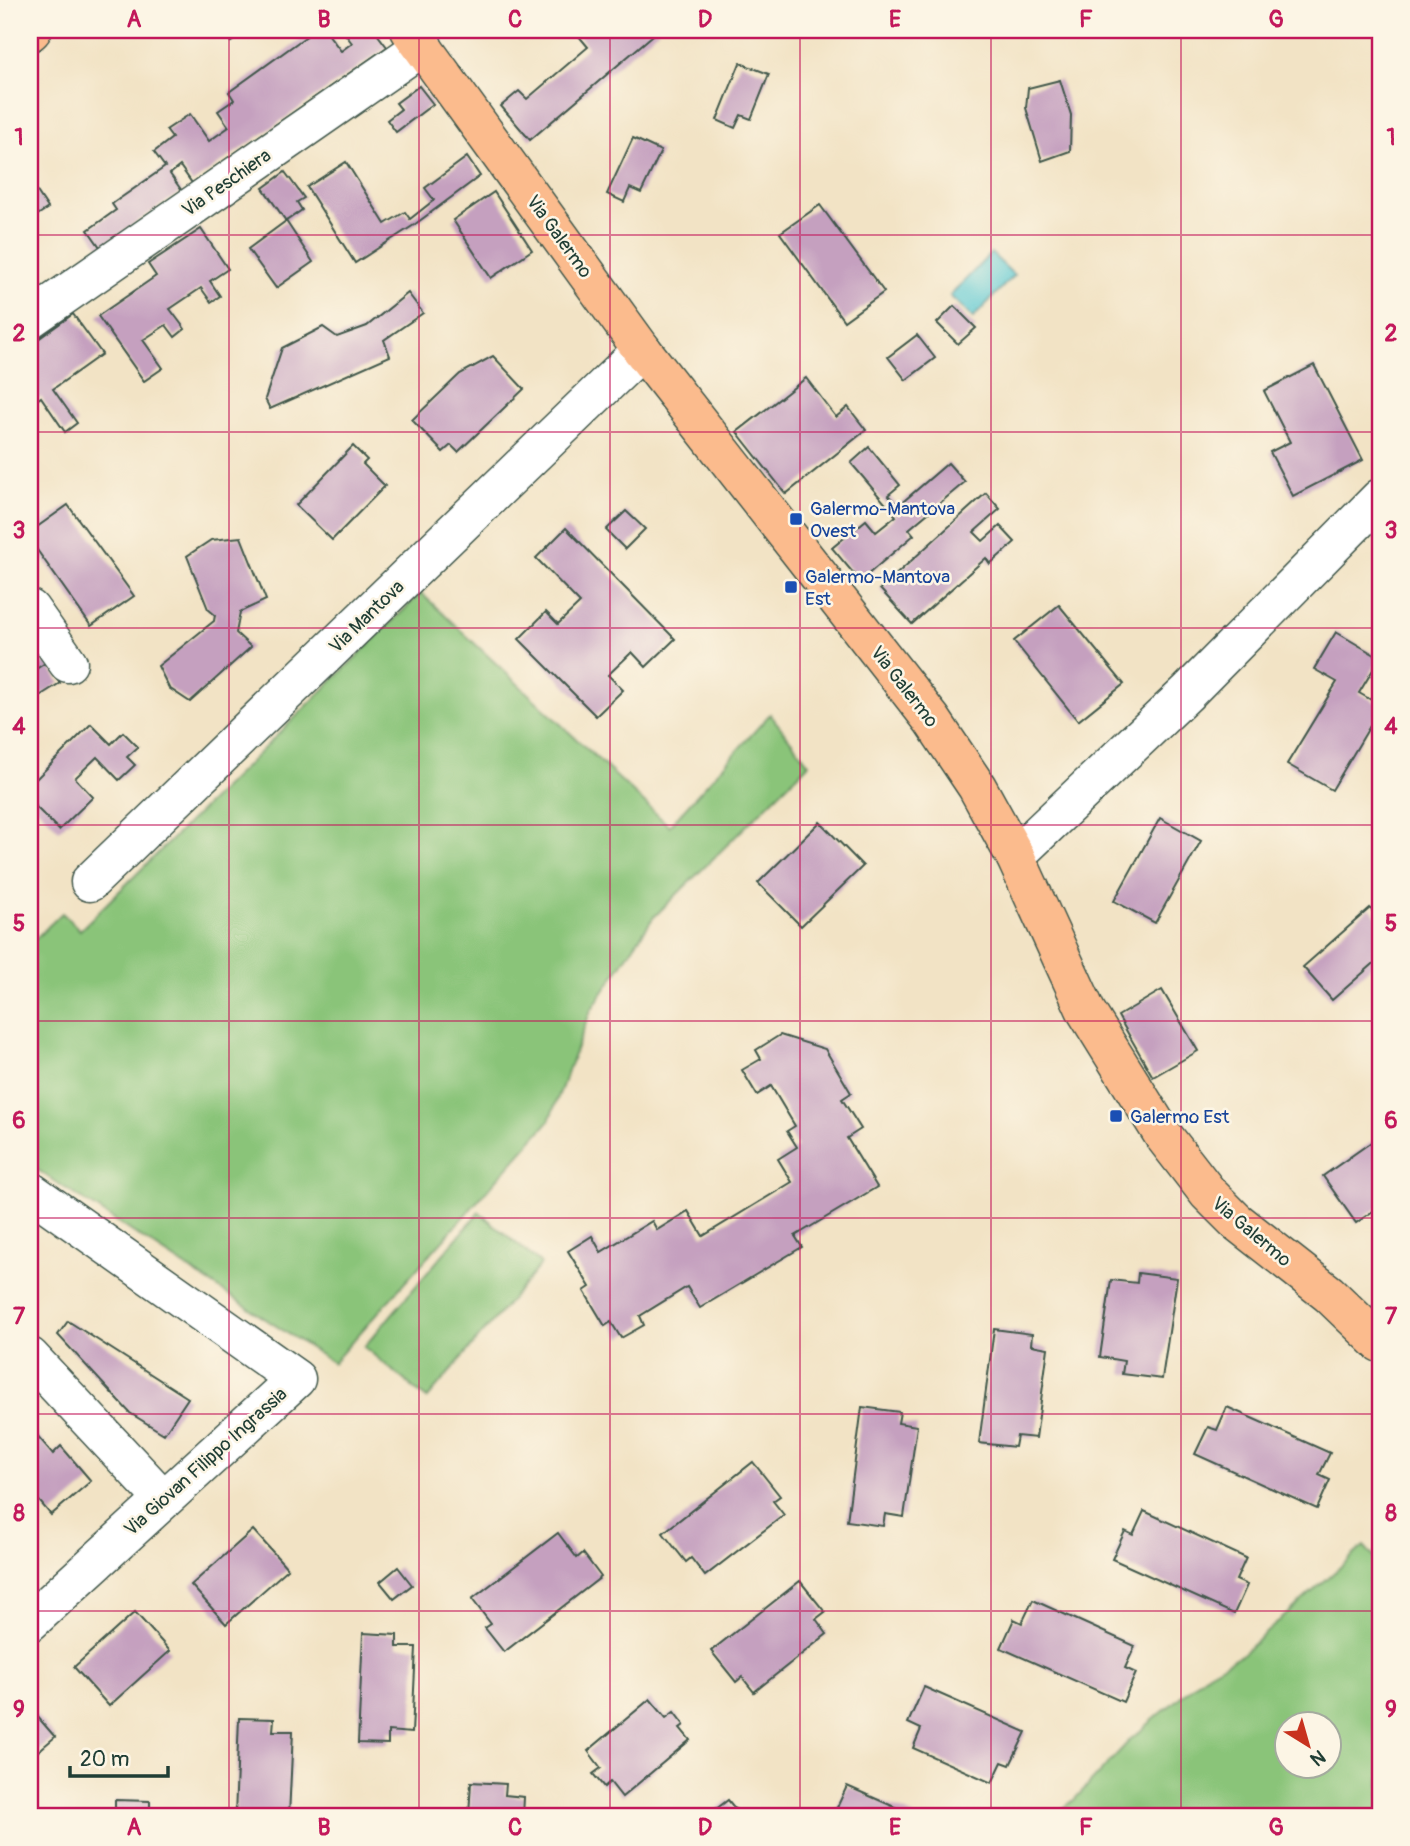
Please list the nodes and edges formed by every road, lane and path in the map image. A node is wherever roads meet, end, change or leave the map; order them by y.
1 (417, 38) edge
2 (30, 319) edge
3 (642, 349) junction
4 (1380, 498) edge
5 (30, 609) edge
6 (68, 663) dead end
7 (1015, 856) junction
8 (90, 882) dead end
9 (30, 1191) edge
10 (1380, 1343) edge
11 (30, 1357) edge
12 (163, 1499) junction
13 (30, 1622) edge

1 - 2 street, Via Peschiera
1 - 3 main road, Via Galermo
3 - 7 main road, Via Galermo
3 - 8 street, Via Mantova
4 - 7 street
5 - 6 street
7 - 10 main road, Via Galermo
9 - 12 street, Via Giovan Filippo Ingrassia
11 - 12 street
12 - 13 street, Via Giovan Filippo Ingrassia

